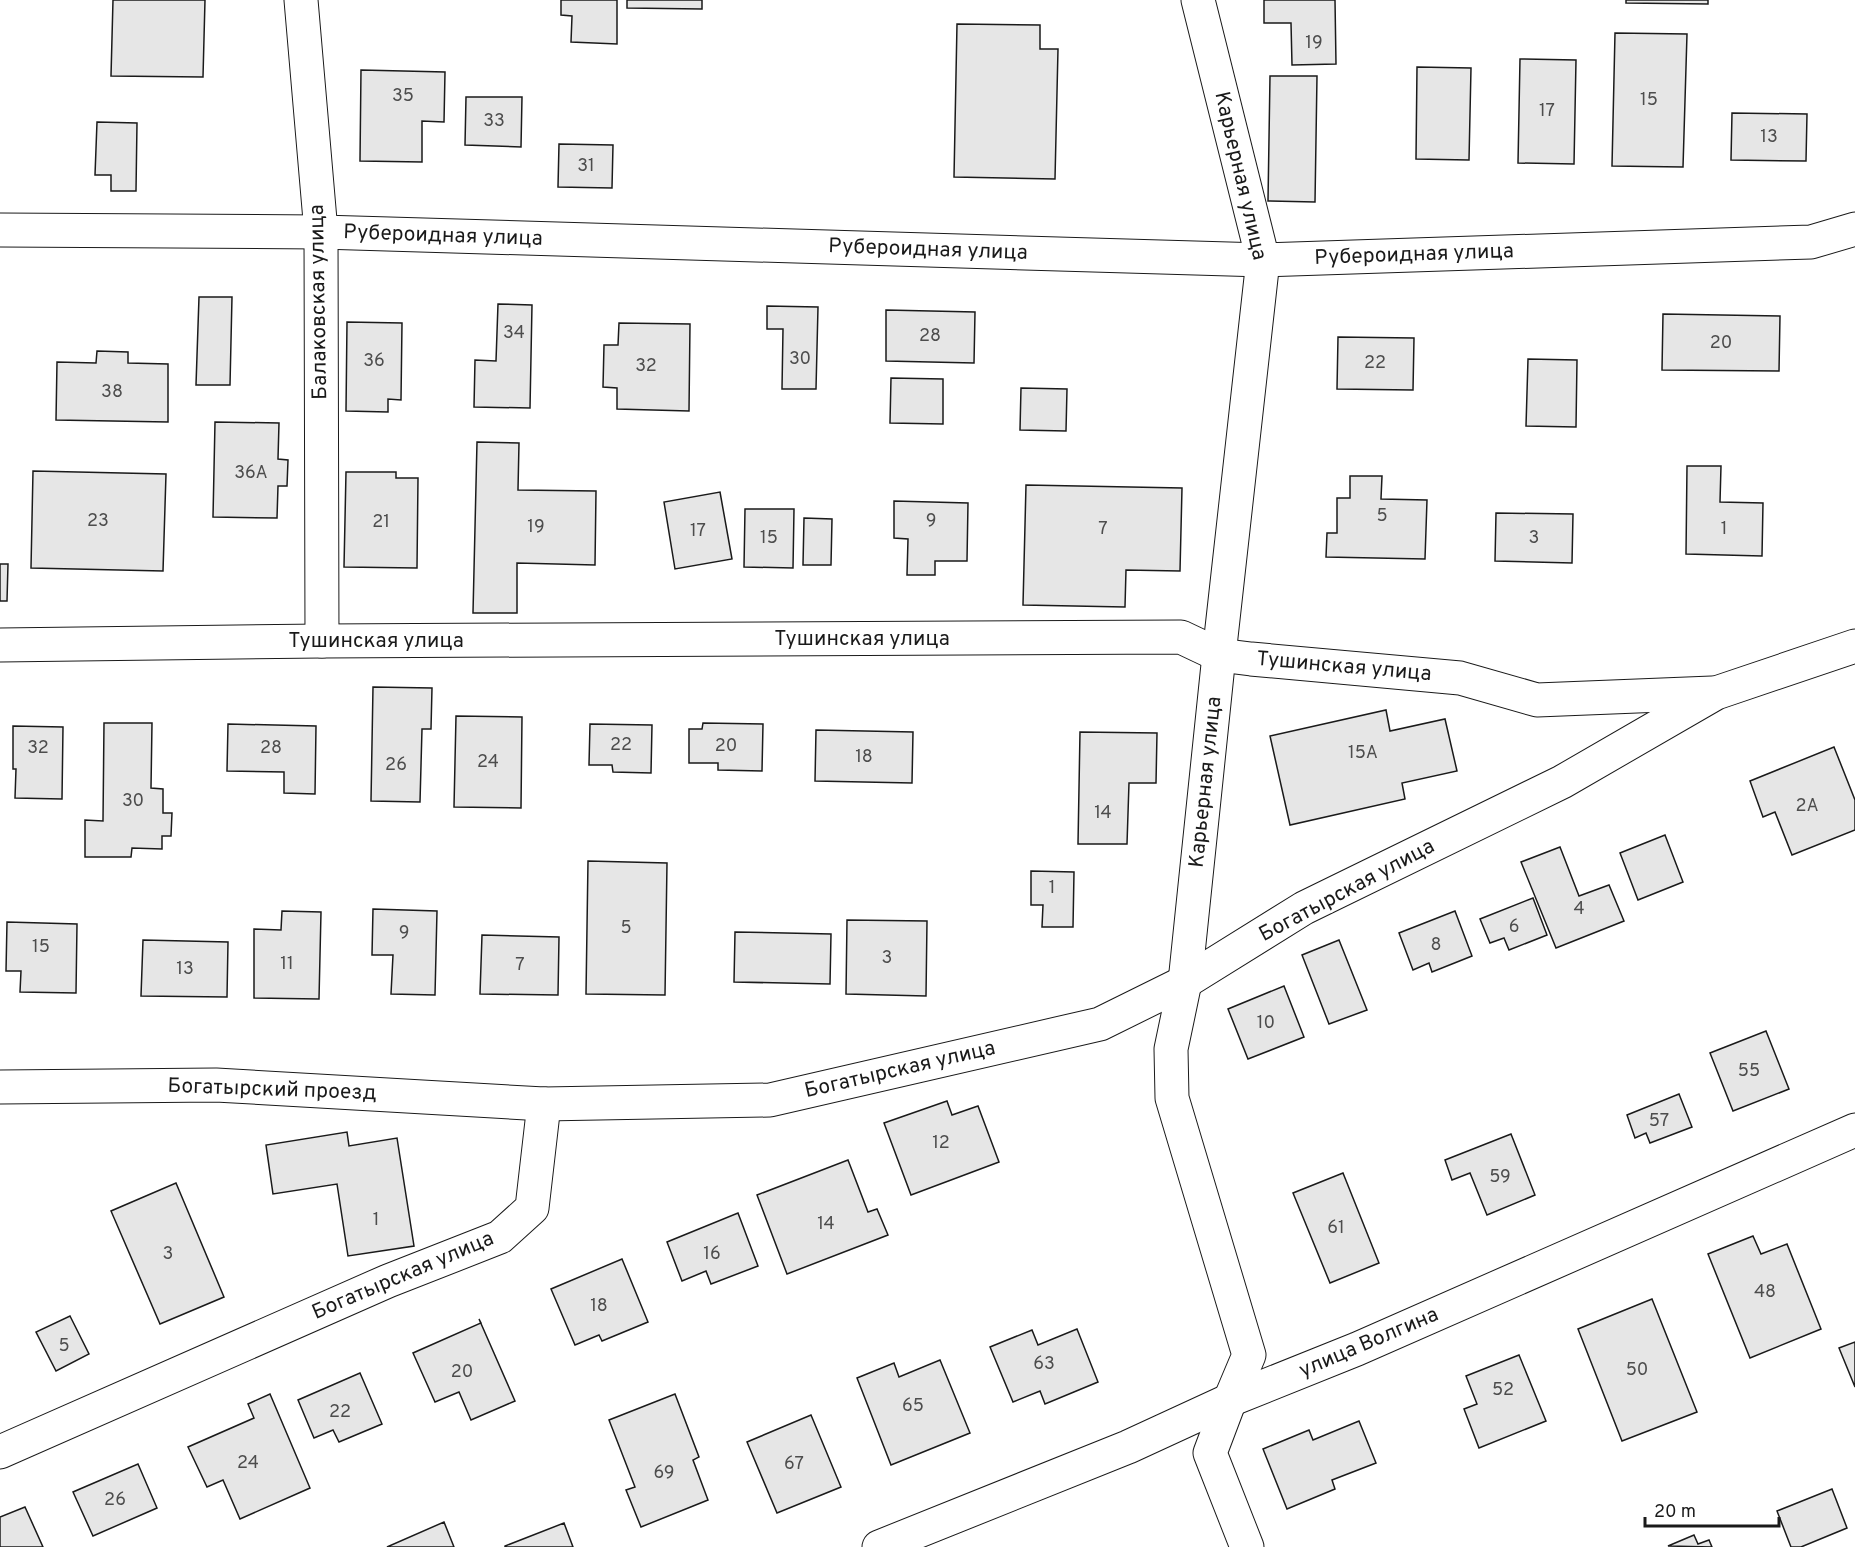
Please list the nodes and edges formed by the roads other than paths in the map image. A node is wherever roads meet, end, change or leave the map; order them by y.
1 (301, 0) edge
2 (1198, 0) edge
3 (1855, 229) edge
4 (0, 230) edge
5 (321, 232) junction
6 (1263, 260) junction
7 (322, 641) junction
8 (0, 645) edge
9 (1855, 646) edge
10 (1219, 655) junction
11 (1716, 693) junction
12 (1185, 982) junction
13 (0, 1087) edge
14 (544, 1104) junction
15 (1855, 1130) edge
16 (1230, 1400) junction
17 (0, 1452) edge
18 (879, 1547) edge
19 (1247, 1547) edge

1 - 5 street, Балаковская улица
2 - 6 street, Карьерная улица
3 - 6 street, Рубероидная улица
4 - 5 street, Рубероидная улица
5 - 6 street, Рубероидная улица
5 - 7 street, Балаковская улица
6 - 10 street, Карьерная улица
7 - 8 street, Тушинская улица
7 - 10 street, Тушинская улица
9 - 11 street, Богатырская улица
10 - 11 street, Тушинская улица
10 - 12 street, Карьерная улица
11 - 12 street, Богатырская улица
12 - 14 street, Богатырская улица
12 - 16 street, Карьерная улица
13 - 14 street, Богатырский проезд
14 - 17 street, Богатырская улица
15 - 16 street, улица Волгина
16 - 18 street, улица Волгина
16 - 19 street, Карьерная улица

